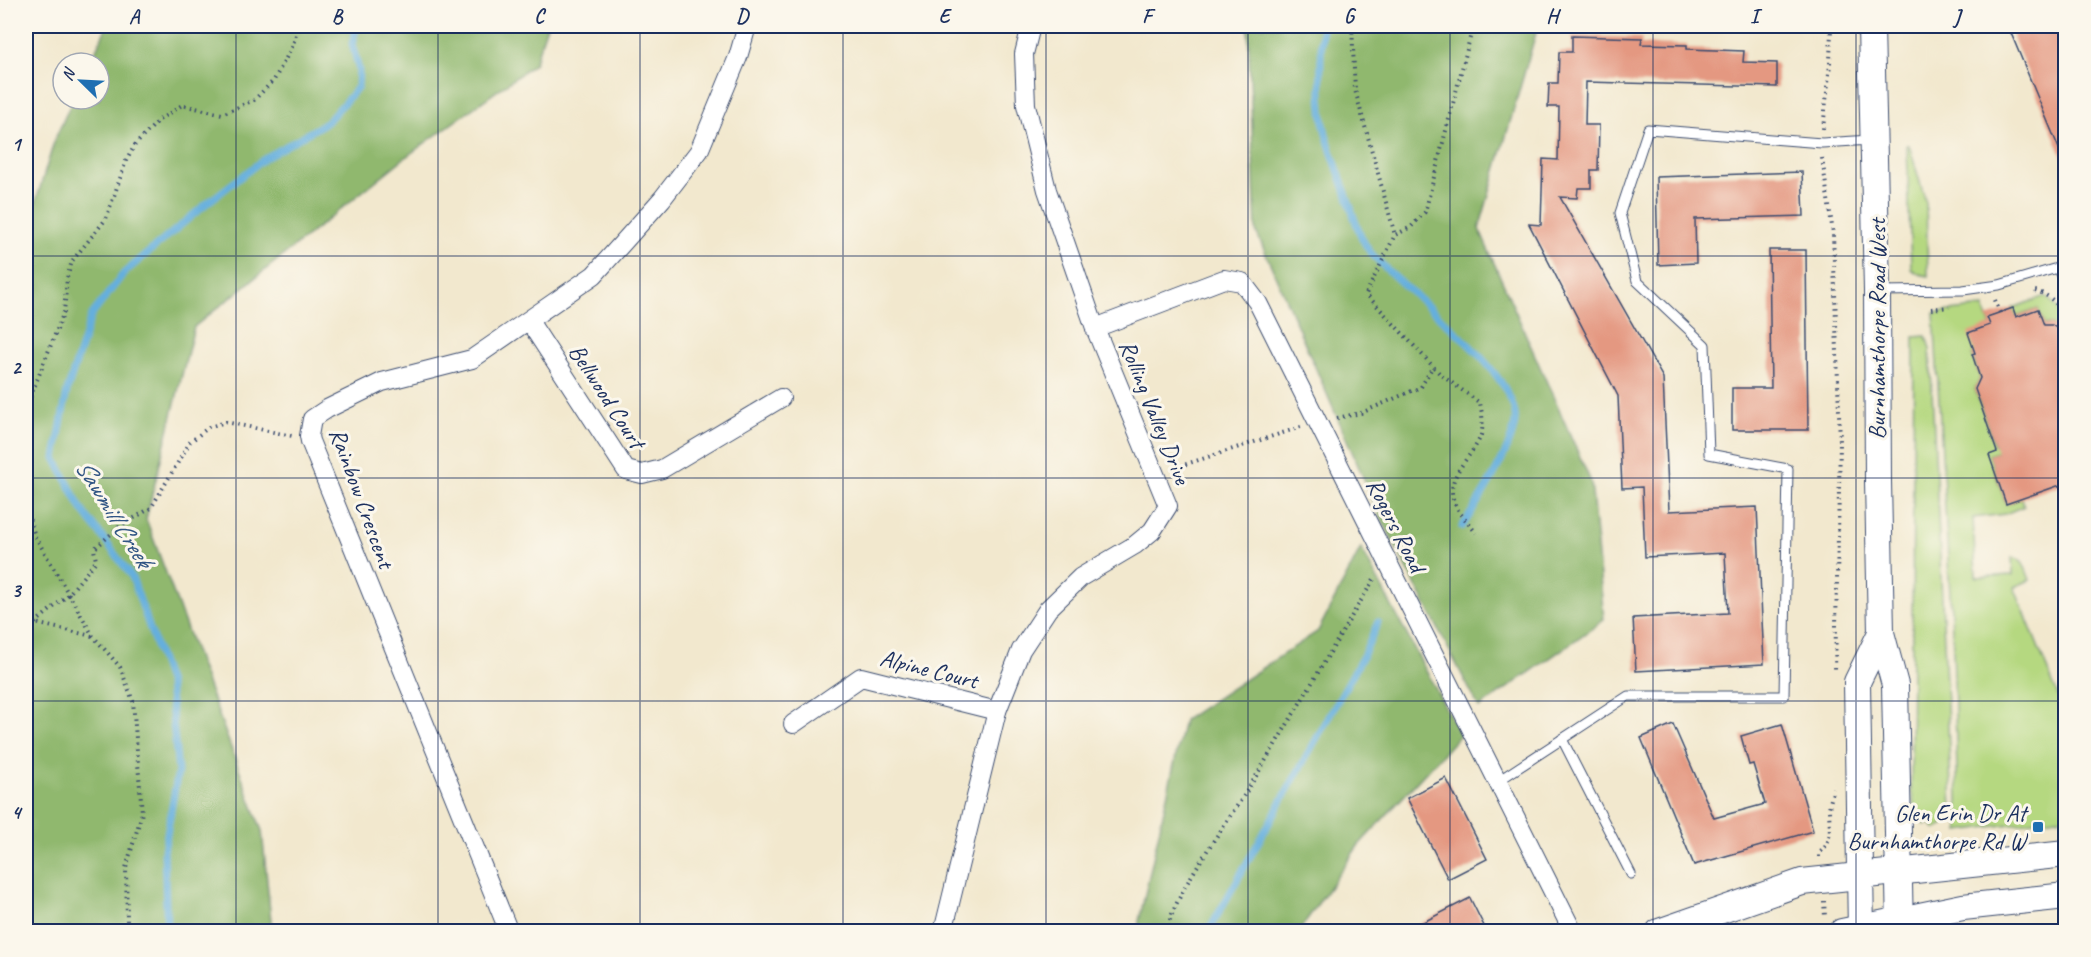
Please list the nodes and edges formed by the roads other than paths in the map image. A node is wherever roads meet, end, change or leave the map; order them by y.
1 (747, 26) edge
2 (1031, 26) edge
3 (1870, 26) edge
4 (1874, 140) junction
5 (2066, 285) edge
6 (1877, 291) junction
7 (529, 321) junction
8 (1095, 328) junction
9 (781, 398) dead end
10 (1881, 633) junction
11 (997, 711) junction
12 (792, 724) dead end
13 (1562, 739) junction
14 (1497, 781) junction
15 (2066, 854) edge
16 (1898, 871) junction
17 (1631, 874) dead end
18 (1860, 876) junction
19 (2066, 896) edge
20 (1900, 926) edge
21 (1855, 930) edge
22 (509, 932) edge
23 (943, 932) edge
24 (1574, 932) edge
25 (1659, 932) edge

1 - 7 street, Rainbow Crescent
2 - 8 street, Rolling Valley Drive
3 - 4 main road, Burnhamthorpe Road West
4 - 6 main road, Burnhamthorpe Road West
4 - 13 lane
5 - 6 lane
6 - 10 main road, Burnhamthorpe Road West
7 - 9 street, Bellwood Court
7 - 22 street, Rainbow Crescent
8 - 11 street, Rolling Valley Drive
8 - 14 street, Rogers Road
10 - 16 main road, Burnhamthorpe Road West
10 - 18 main road, Burnhamthorpe Road West
11 - 12 street, Alpine Court
11 - 23 street, Rolling Valley Drive
13 - 14 lane
13 - 17 lane
14 - 24 street, Rogers Road
15 - 16 main road
16 - 18 main road
16 - 20 main road, Burnhamthorpe Road West
18 - 21 main road, Burnhamthorpe Road West
18 - 25 main road
19 - 20 main road
20 - 21 main road

